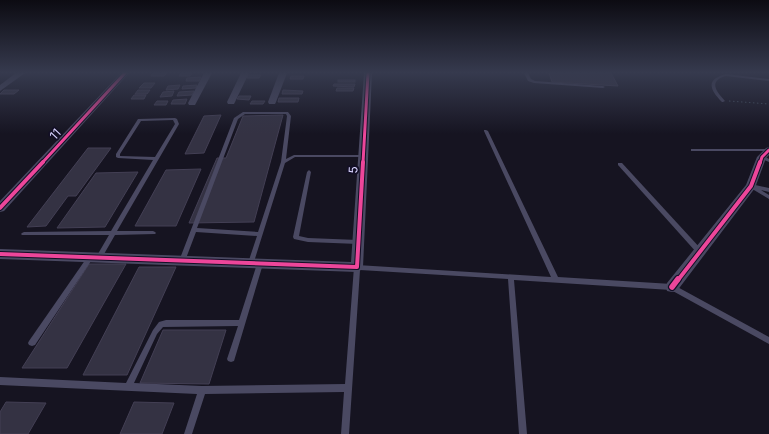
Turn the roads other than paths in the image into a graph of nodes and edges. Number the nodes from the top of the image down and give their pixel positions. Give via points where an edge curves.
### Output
1 (106, 93) edge
2 (197, 93) edge
3 (235, 93) edge
4 (275, 93) edge
5 (367, 93) edge
6 (716, 93) edge
7 (723, 101) road end
8 (231, 102) dead end
9 (272, 102) dead end
10 (192, 103) dead end
11 (486, 131) dead end
12 (694, 150) dead end
13 (767, 154) edge
14 (363, 156) junction
15 (156, 159) junction
16 (283, 162) junction
17 (620, 164) dead end
18 (309, 172) dead end
19 (752, 186) junction
20 (769, 190) edge
21 (769, 197) edge
22 (4, 200) edge
23 (0, 208) edge
24 (194, 230) junction
25 (153, 233) dead end
26 (24, 234) dead end
27 (112, 234) junction
28 (260, 234) junction
29 (358, 242) junction
30 (699, 251) junction
31 (0, 254) edge
32 (94, 258) junction
33 (182, 261) junction
34 (256, 263) junction
35 (357, 267) junction
36 (511, 277) junction
37 (556, 280) junction
38 (672, 287) junction
39 (242, 323) junction
40 (769, 341) edge
41 (32, 343) dead end
42 (231, 359) dead end
43 (0, 381) edge
44 (128, 387) junction
45 (348, 388) junction
46 (202, 390) junction
47 (188, 434) edge
48 (344, 434) edge
49 (523, 434) edge

1 - 22 street, 11
2 - 10 street
3 - 8 street
4 - 9 street
5 - 14 street, 5
6 - 7 lane
11 - 37 lane
12 - 13 lane
13 - 19 street
14 - 16 lane via 294,156
14 - 29 street, 5
15 - 15 lane via 124,158 118,157 118,154 140,120 175,118 177,124
15 - 27 lane
16 - 24 lane via 289,116 286,113 244,113 236,118
16 - 28 lane
17 - 30 lane
18 - 29 lane via 296,237 308,240
19 - 20 lane
19 - 21 lane
19 - 30 street
22 - 23 street, 11
24 - 28 lane
24 - 33 lane
25 - 27 lane
26 - 27 lane
27 - 32 lane
28 - 34 lane
29 - 35 street, 5
30 - 38 street
31 - 32 street
32 - 33 street
32 - 41 lane
33 - 34 street
34 - 35 street
34 - 39 lane
35 - 36 lane
35 - 45 lane
36 - 37 lane
36 - 49 lane
37 - 38 lane
38 - 40 lane
39 - 42 lane
39 - 44 lane via 161,324
43 - 44 lane
44 - 46 lane
45 - 46 lane
45 - 48 lane
46 - 47 lane

